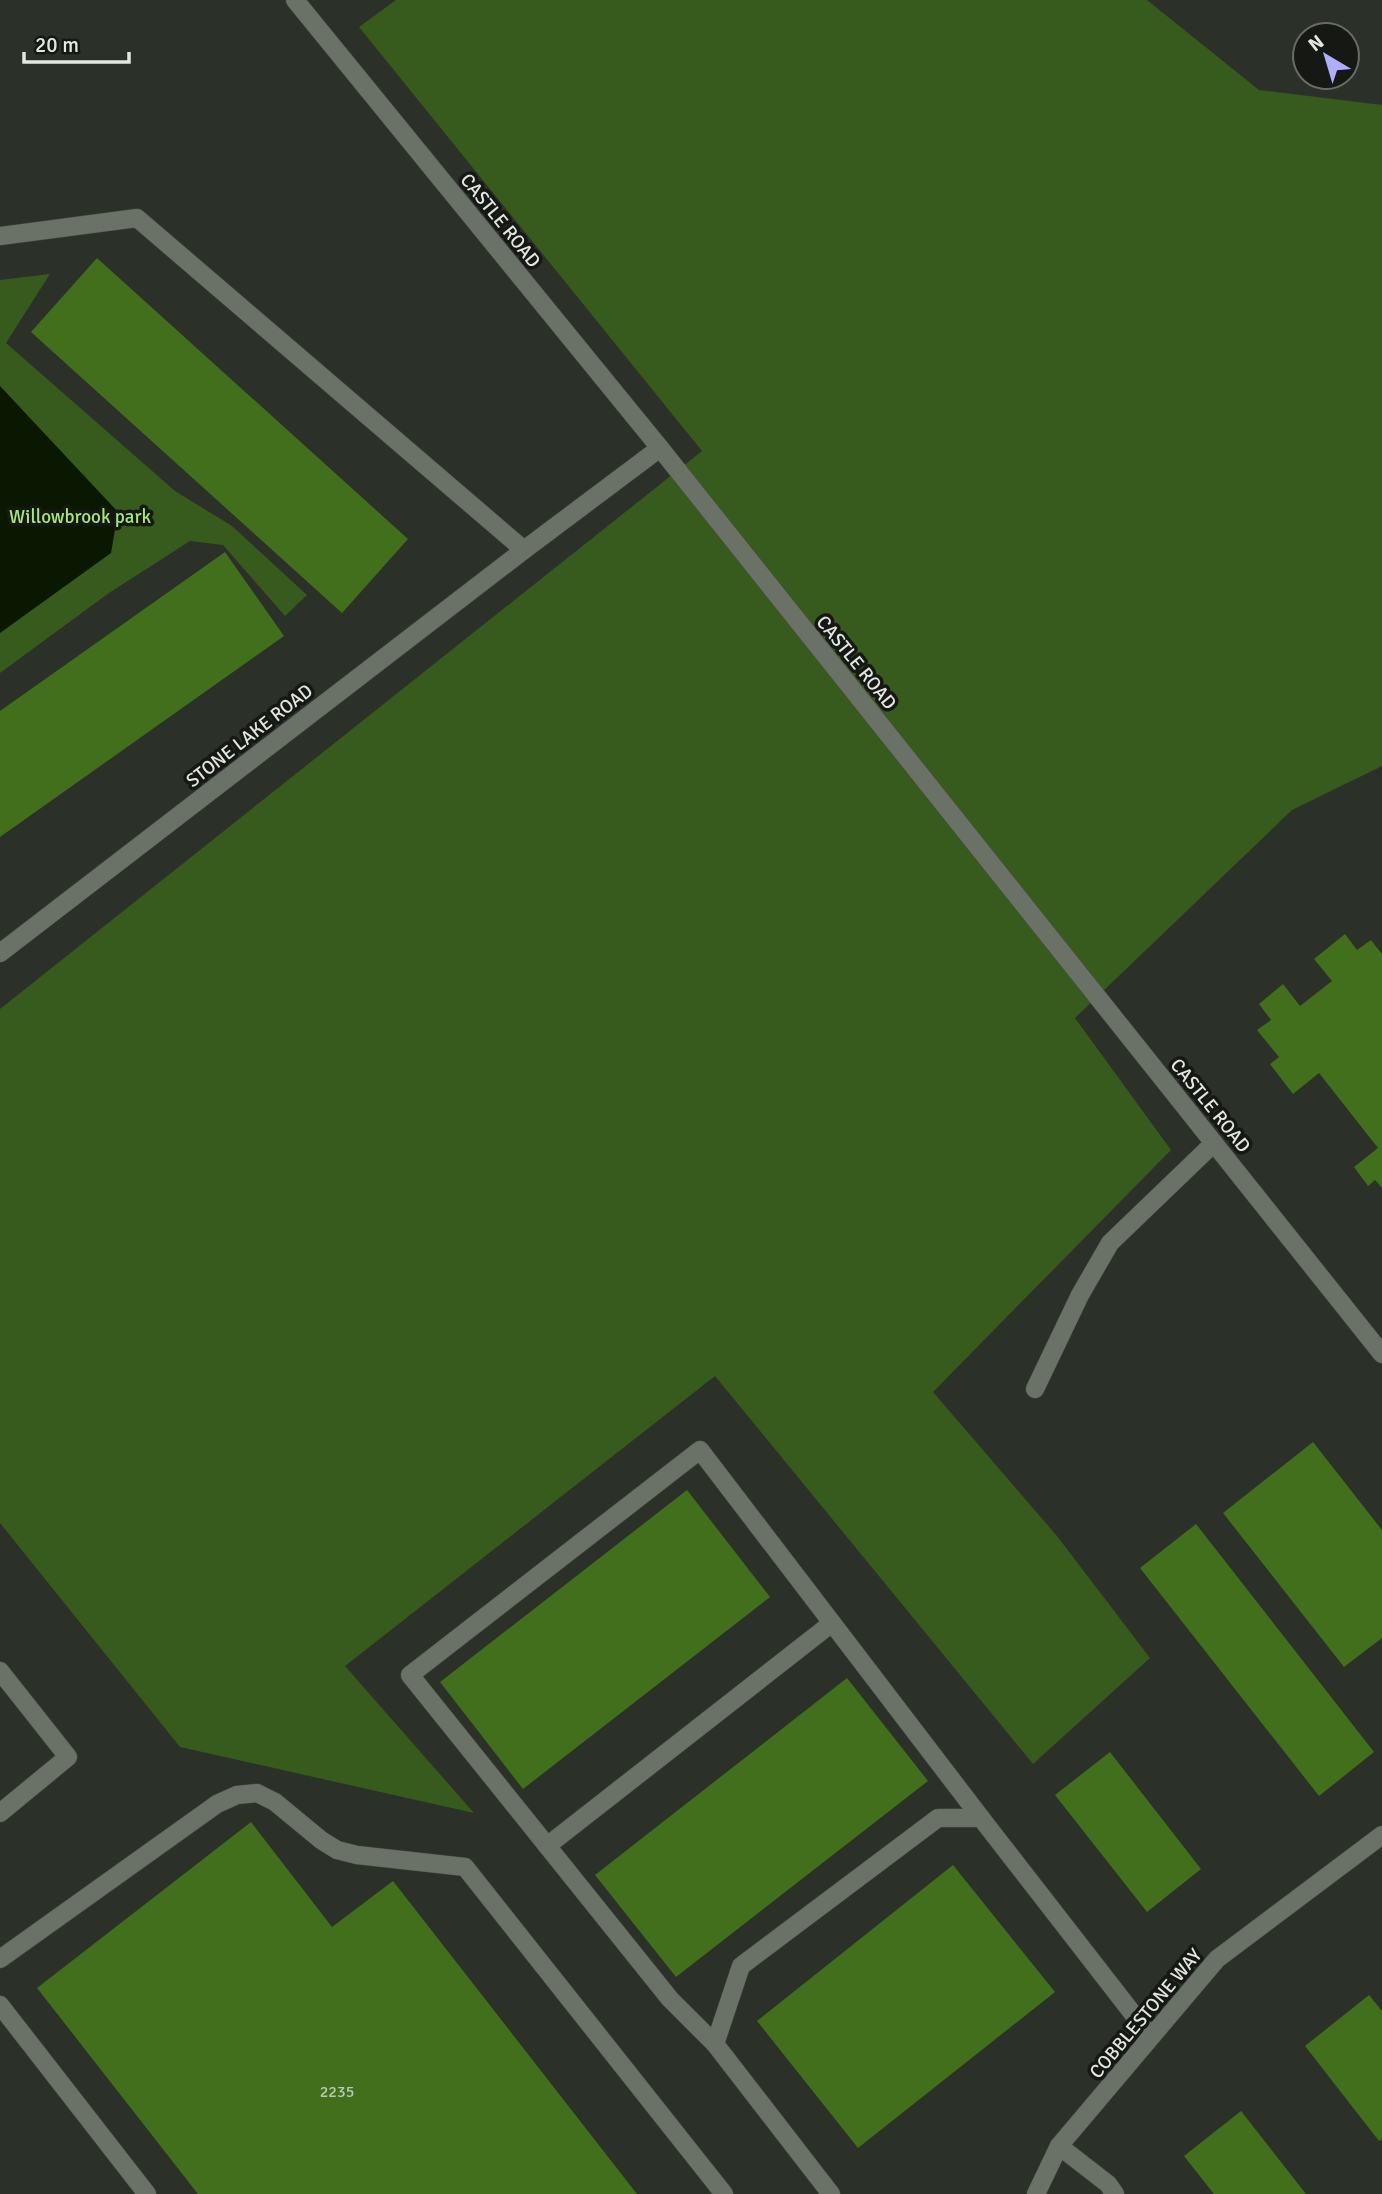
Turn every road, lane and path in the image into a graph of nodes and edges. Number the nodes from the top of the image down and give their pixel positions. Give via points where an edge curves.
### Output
1 (295, 0) edge
2 (0, 236) edge
3 (660, 448) junction
4 (524, 550) junction
5 (0, 953) edge
6 (1214, 1143) junction
7 (1382, 1353) edge
8 (1035, 1389) dead end
9 (832, 1623) junction
10 (0, 1671) edge
11 (0, 1813) edge
12 (981, 1818) junction
13 (1382, 1835) edge
14 (547, 1846) junction
15 (0, 1959) edge
16 (0, 2005) edge
17 (1151, 2037) junction
18 (715, 2044) junction
19 (1059, 2146) junction
20 (147, 2194) edge
21 (724, 2194) edge
22 (831, 2194) edge
23 (1036, 2194) edge
24 (1115, 2194) edge

1 - 3 street, CASTLE ROAD
2 - 4 street via 137,218
3 - 4 street, STONE LAKE ROAD
3 - 6 street, CASTLE ROAD
4 - 5 street, STONE LAKE ROAD
6 - 7 street, CASTLE ROAD
6 - 8 street via 1110,1243
9 - 12 street
9 - 14 street
9 - 14 street via 700,1451 410,1675
10 - 11 street via 68,1757
12 - 17 street
12 - 18 street via 938,1818 741,1966
13 - 17 street, COBBLESTONE WAY via 1217,1959
14 - 18 street via 670,1999
15 - 21 street via 217,1804 257,1793 337,1850 465,1867
16 - 20 street
17 - 19 street, COBBLESTONE WAY
18 - 22 street
19 - 23 street, COBBLESTONE WAY
19 - 24 street

